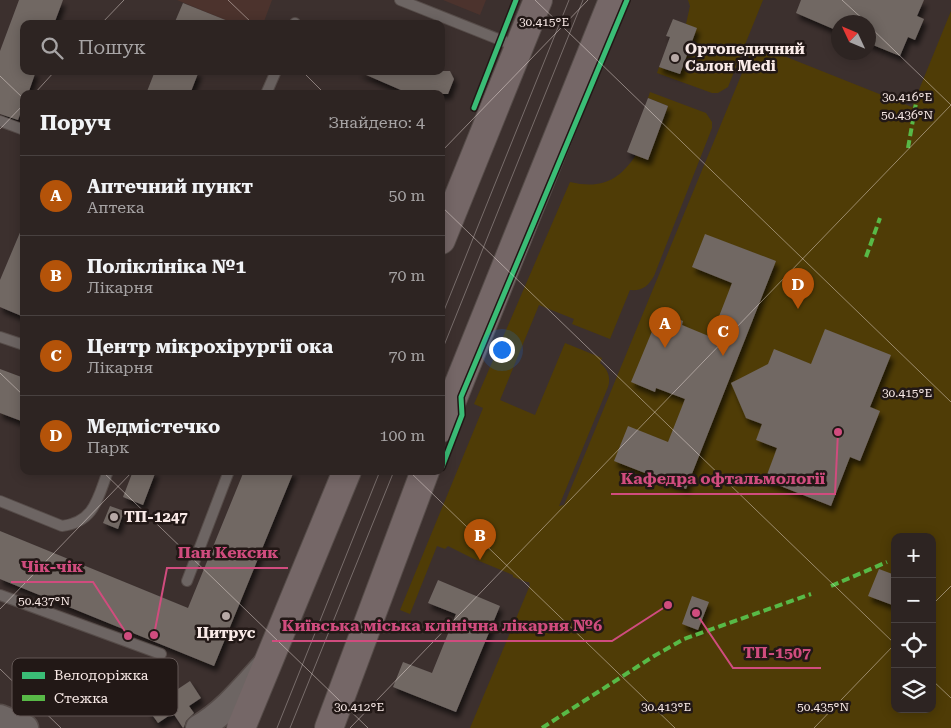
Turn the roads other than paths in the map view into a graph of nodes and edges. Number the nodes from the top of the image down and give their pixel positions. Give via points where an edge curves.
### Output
1 (400, 0) edge
2 (538, 0) edge
3 (612, 0) edge
4 (519, 48) junction
5 (274, 75) edge
6 (268, 90) edge
7 (0, 121) edge
8 (20, 128) edge
9 (445, 230) edge
10 (0, 337) edge
11 (20, 344) edge
12 (445, 418) edge
13 (106, 475) edge
14 (227, 475) edge
15 (345, 475) edge
16 (424, 475) edge
17 (0, 500) edge
18 (187, 581) dead end
19 (0, 595) edge
20 (161, 654) dead end
21 (270, 661) junction
22 (346, 685) junction
23 (0, 718) edge
24 (24, 728) edge
25 (199, 728) edge
26 (241, 728) edge
27 (329, 728) edge
28 (334, 728) edge

1 - 4 lane
2 - 4 main road
3 - 12 main road
4 - 9 main road
5 - 6 lane
7 - 8 lane
10 - 11 lane
13 - 17 lane via 92,511 73,525 62,526
14 - 18 lane
15 - 21 main road
16 - 22 main road
19 - 20 lane
21 - 25 main road via 232,702
21 - 26 main road
22 - 27 main road
22 - 28 main road
23 - 24 main road

